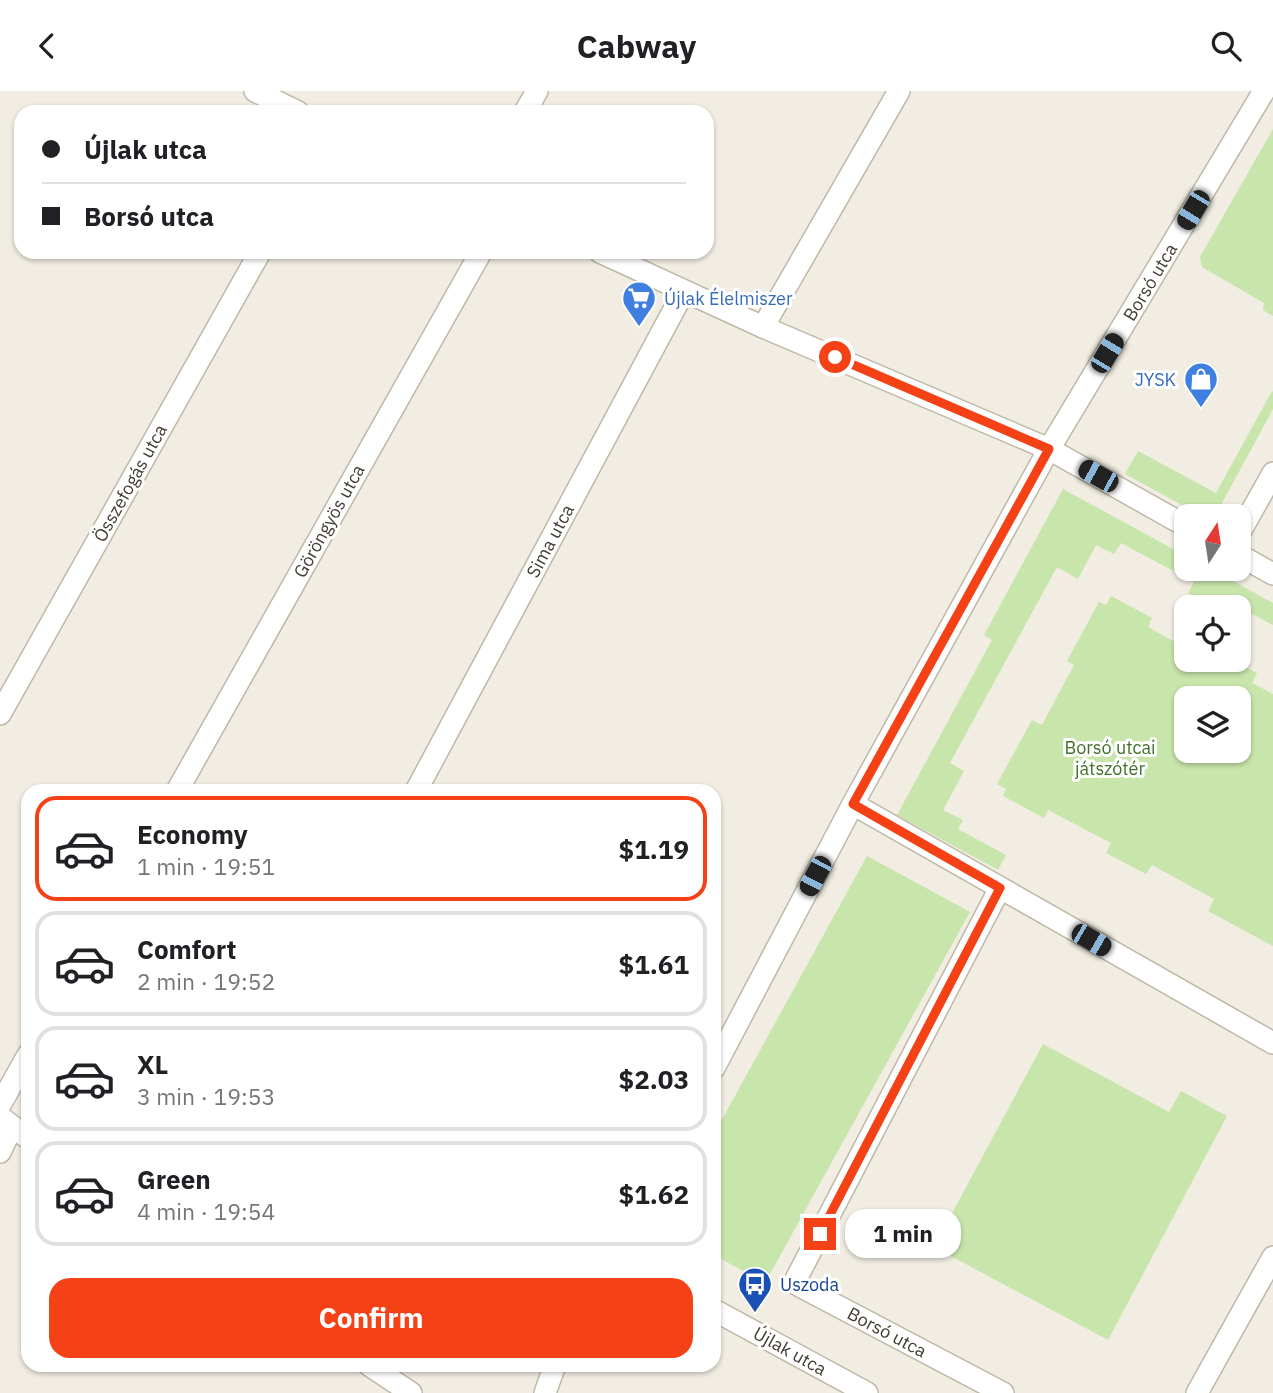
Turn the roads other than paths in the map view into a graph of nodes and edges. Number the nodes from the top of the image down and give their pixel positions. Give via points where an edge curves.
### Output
1 (255, 91) edge
2 (899, 91) edge
3 (1264, 91) edge
4 (284, 105) edge
5 (256, 259) edge
6 (477, 259) edge
7 (615, 259) edge
8 (684, 291) junction
9 (763, 327) junction
10 (1049, 449) junction
11 (1273, 473) edge
12 (1251, 512) edge
13 (1174, 519) edge
14 (1251, 562) edge
15 (1273, 574) edge
16 (0, 714) edge
17 (181, 784) edge
18 (420, 784) edge
19 (853, 804) junction
20 (1000, 888) junction
21 (1273, 1043) edge
22 (721, 1055) edge
23 (21, 1068) edge
24 (0, 1105) edge
25 (13, 1128) edge
26 (0, 1152) edge
27 (1273, 1257) edge
28 (721, 1314) edge
29 (380, 1372) edge
30 (552, 1372) edge
31 (411, 1393) edge
32 (545, 1393) edge
33 (867, 1393) edge
34 (1003, 1393) edge
35 (1197, 1393) edge

1 - 4 street
2 - 9 street
3 - 10 street, Borsó utca
5 - 16 street, Összefogás utca
6 - 17 street, Göröngyös utca
7 - 8 street
8 - 9 street
8 - 18 street, Sima utca
9 - 10 street
10 - 13 street
10 - 19 street, Borsó utca
11 - 12 street
14 - 15 street
19 - 20 street
19 - 22 street, Borsó utca
20 - 21 street
20 - 34 street, Borsó utca via 794,1283
23 - 24 street
25 - 26 street
27 - 35 street
28 - 33 street, Újlak utca
29 - 31 street
30 - 32 street

